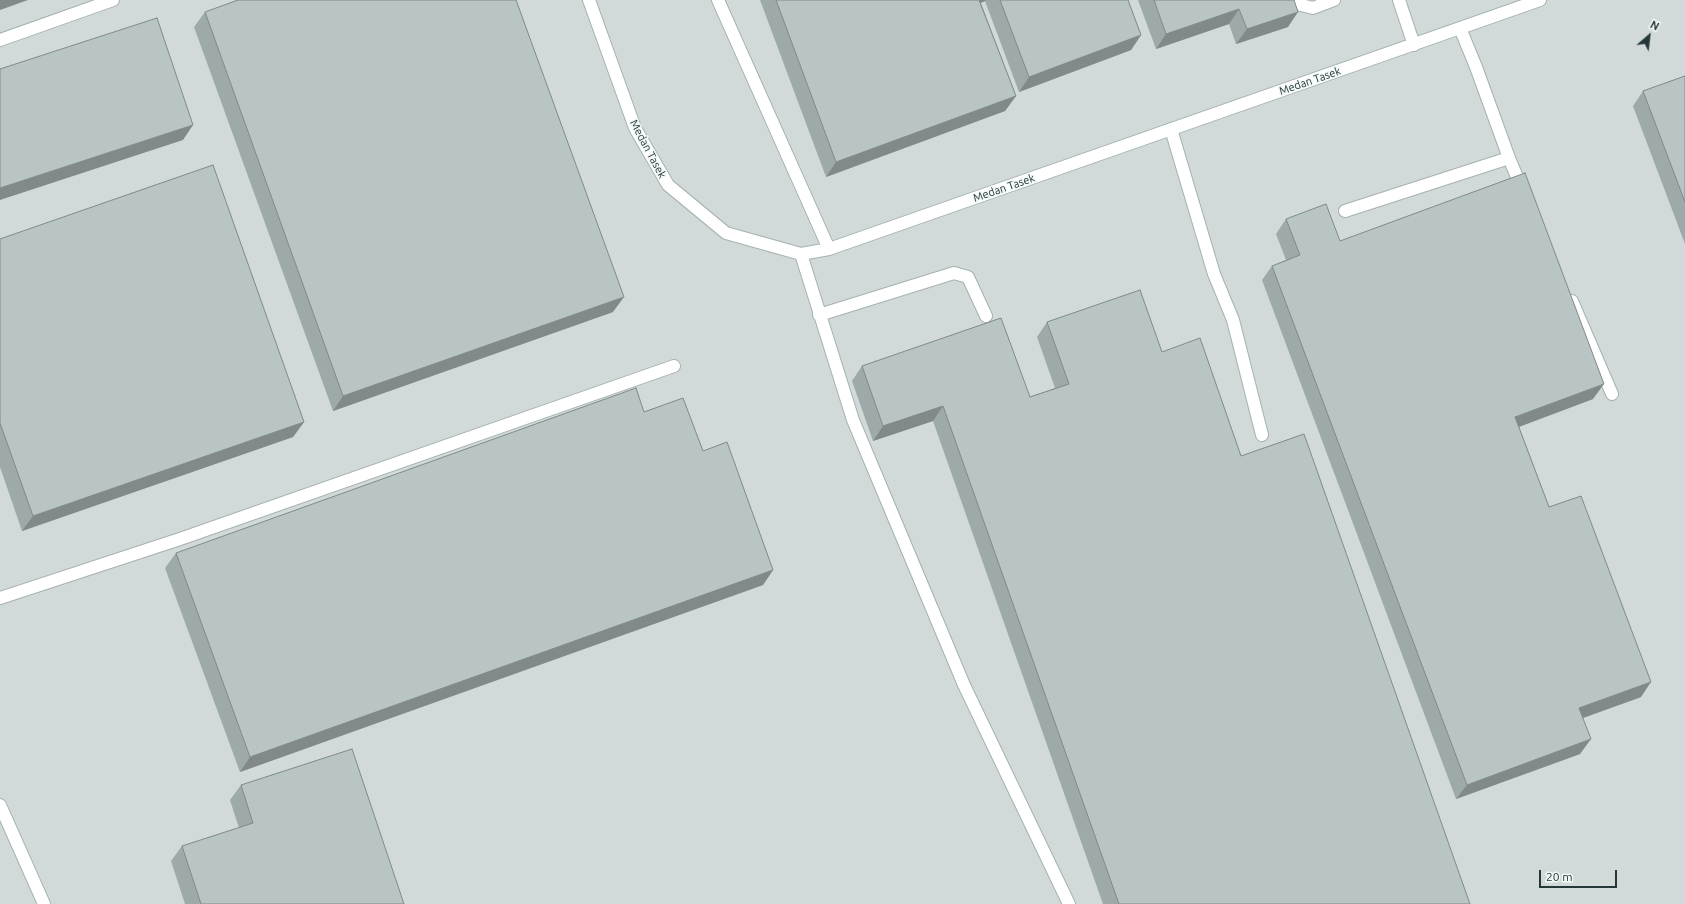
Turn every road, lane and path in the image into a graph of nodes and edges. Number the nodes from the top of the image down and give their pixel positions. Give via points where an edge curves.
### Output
1 (113, 0) edge
2 (589, 0) edge
3 (718, 0) edge
4 (1299, 0) edge
5 (1334, 0) edge
6 (1399, 0) edge
7 (1540, 0) edge
8 (1460, 28) junction
9 (0, 40) edge
10 (1414, 45) junction
11 (1171, 129) junction
12 (1509, 158) junction
13 (1528, 201) edge
14 (1345, 211) dead end
15 (829, 249) junction
16 (801, 254) junction
17 (1568, 294) edge
18 (819, 315) junction
19 (986, 316) dead end
20 (674, 366) dead end
21 (1612, 394) dead end
22 (1262, 435) dead end
23 (0, 598) edge
24 (0, 805) edge
25 (44, 904) edge
26 (1068, 904) edge

1 - 9 street
2 - 16 street, Medan Tasek via 635,128 668,185 726,233
3 - 15 street
4 - 5 street via 1301,5 1313,8
6 - 10 street
7 - 8 street, Medan Tasek
8 - 10 street, Medan Tasek
8 - 12 street
10 - 11 street, Medan Tasek
11 - 15 street, Medan Tasek
11 - 22 street via 1214,274 1233,320
12 - 13 street
12 - 14 street
15 - 16 street, Medan Tasek
16 - 18 street
17 - 21 street
18 - 19 street via 954,273 968,277
18 - 26 street via 853,420 964,685
20 - 23 street via 180,539
24 - 25 street

